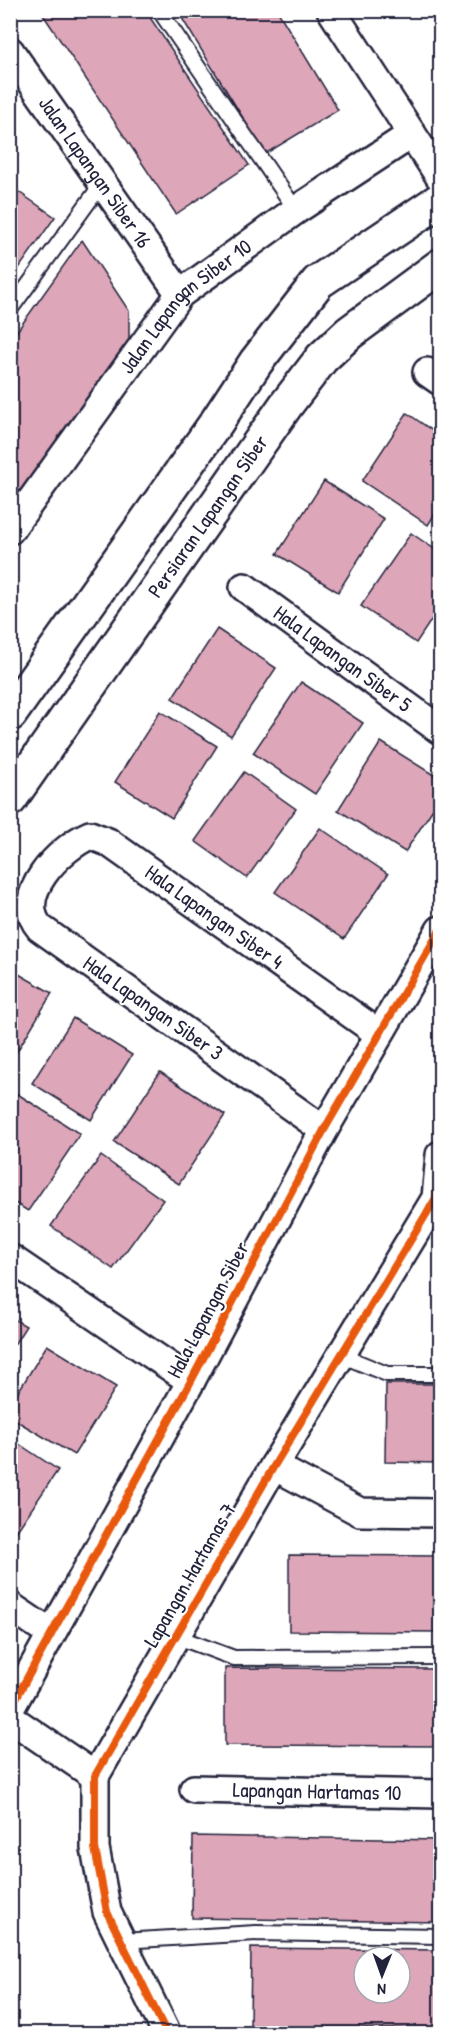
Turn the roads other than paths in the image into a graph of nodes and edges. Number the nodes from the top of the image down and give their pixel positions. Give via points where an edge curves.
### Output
1 (159, 10) edge
2 (331, 10) edge
3 (10, 51) edge
4 (412, 134) junction
5 (441, 177) edge
6 (103, 182) junction
7 (441, 200) edge
8 (296, 210) junction
9 (441, 266) edge
10 (180, 294) junction
11 (10, 310) edge
12 (10, 530) edge
13 (244, 587) dead end
14 (10, 714) edge
15 (441, 730) edge
16 (10, 799) edge
17 (50, 865) joint
18 (441, 930) edge
19 (378, 1033) junction
20 (324, 1130) junction
21 (441, 1155) edge
22 (438, 1199) edge
23 (10, 1257) edge
24 (343, 1356) junction
25 (441, 1374) edge
26 (192, 1381) junction
27 (274, 1466) junction
28 (441, 1514) edge
29 (10, 1606) edge
30 (50, 1633) junction
31 (175, 1636) junction
32 (441, 1657) edge
33 (10, 1709) edge
34 (10, 1718) edge
35 (95, 1776) junction
36 (194, 1789) dead end
37 (441, 1794) edge
38 (441, 1936) edge
39 (121, 1941) junction
40 (167, 2034) edge

1 - 8 lane
2 - 4 street
3 - 6 street, Jalan Lapangan Siber 16
4 - 5 street
4 - 8 street, Jalan Lapangan Siber 10
6 - 10 street, Jalan Lapangan Siber 16
6 - 11 lane
7 - 14 main road via 318,282 256,362
8 - 10 street, Jalan Lapangan Siber 10
9 - 16 main road, Persiaran Lapangan Siber via 349,333 322,358
10 - 12 street, Jalan Lapangan Siber 10
13 - 15 street, Hala Lapangan Siber 5
17 - 19 street, Hala Lapangan Siber 4 via 72,843 90,835 108,842
17 - 20 street, Hala Lapangan Siber 3 via 34,890 30,907 32,919 40,928
18 - 19 street, Hala Lapangan Siber
19 - 20 street, Hala Lapangan Siber
20 - 26 street, Hala Lapangan Siber
21 - 22 street, Lapangan Hartamas 7
22 - 24 street, Lapangan Hartamas 7
23 - 26 street
24 - 25 lane via 387,1374
24 - 27 street, Lapangan Hartamas 7
26 - 30 street, Hala Lapangan Siber
27 - 28 street via 360,1512
27 - 31 street, Lapangan Hartamas 7
29 - 30 street
30 - 33 street, Hala Lapangan Siber
31 - 32 lane via 234,1658
31 - 35 street, Lapangan Hartamas 7
34 - 35 street
35 - 39 street, Lapangan Hartamas 7 via 95,1848 107,1912
36 - 37 street, Lapangan Hartamas 10
38 - 39 lane via 256,1933
39 - 40 street, Lapangan Hartamas 7

